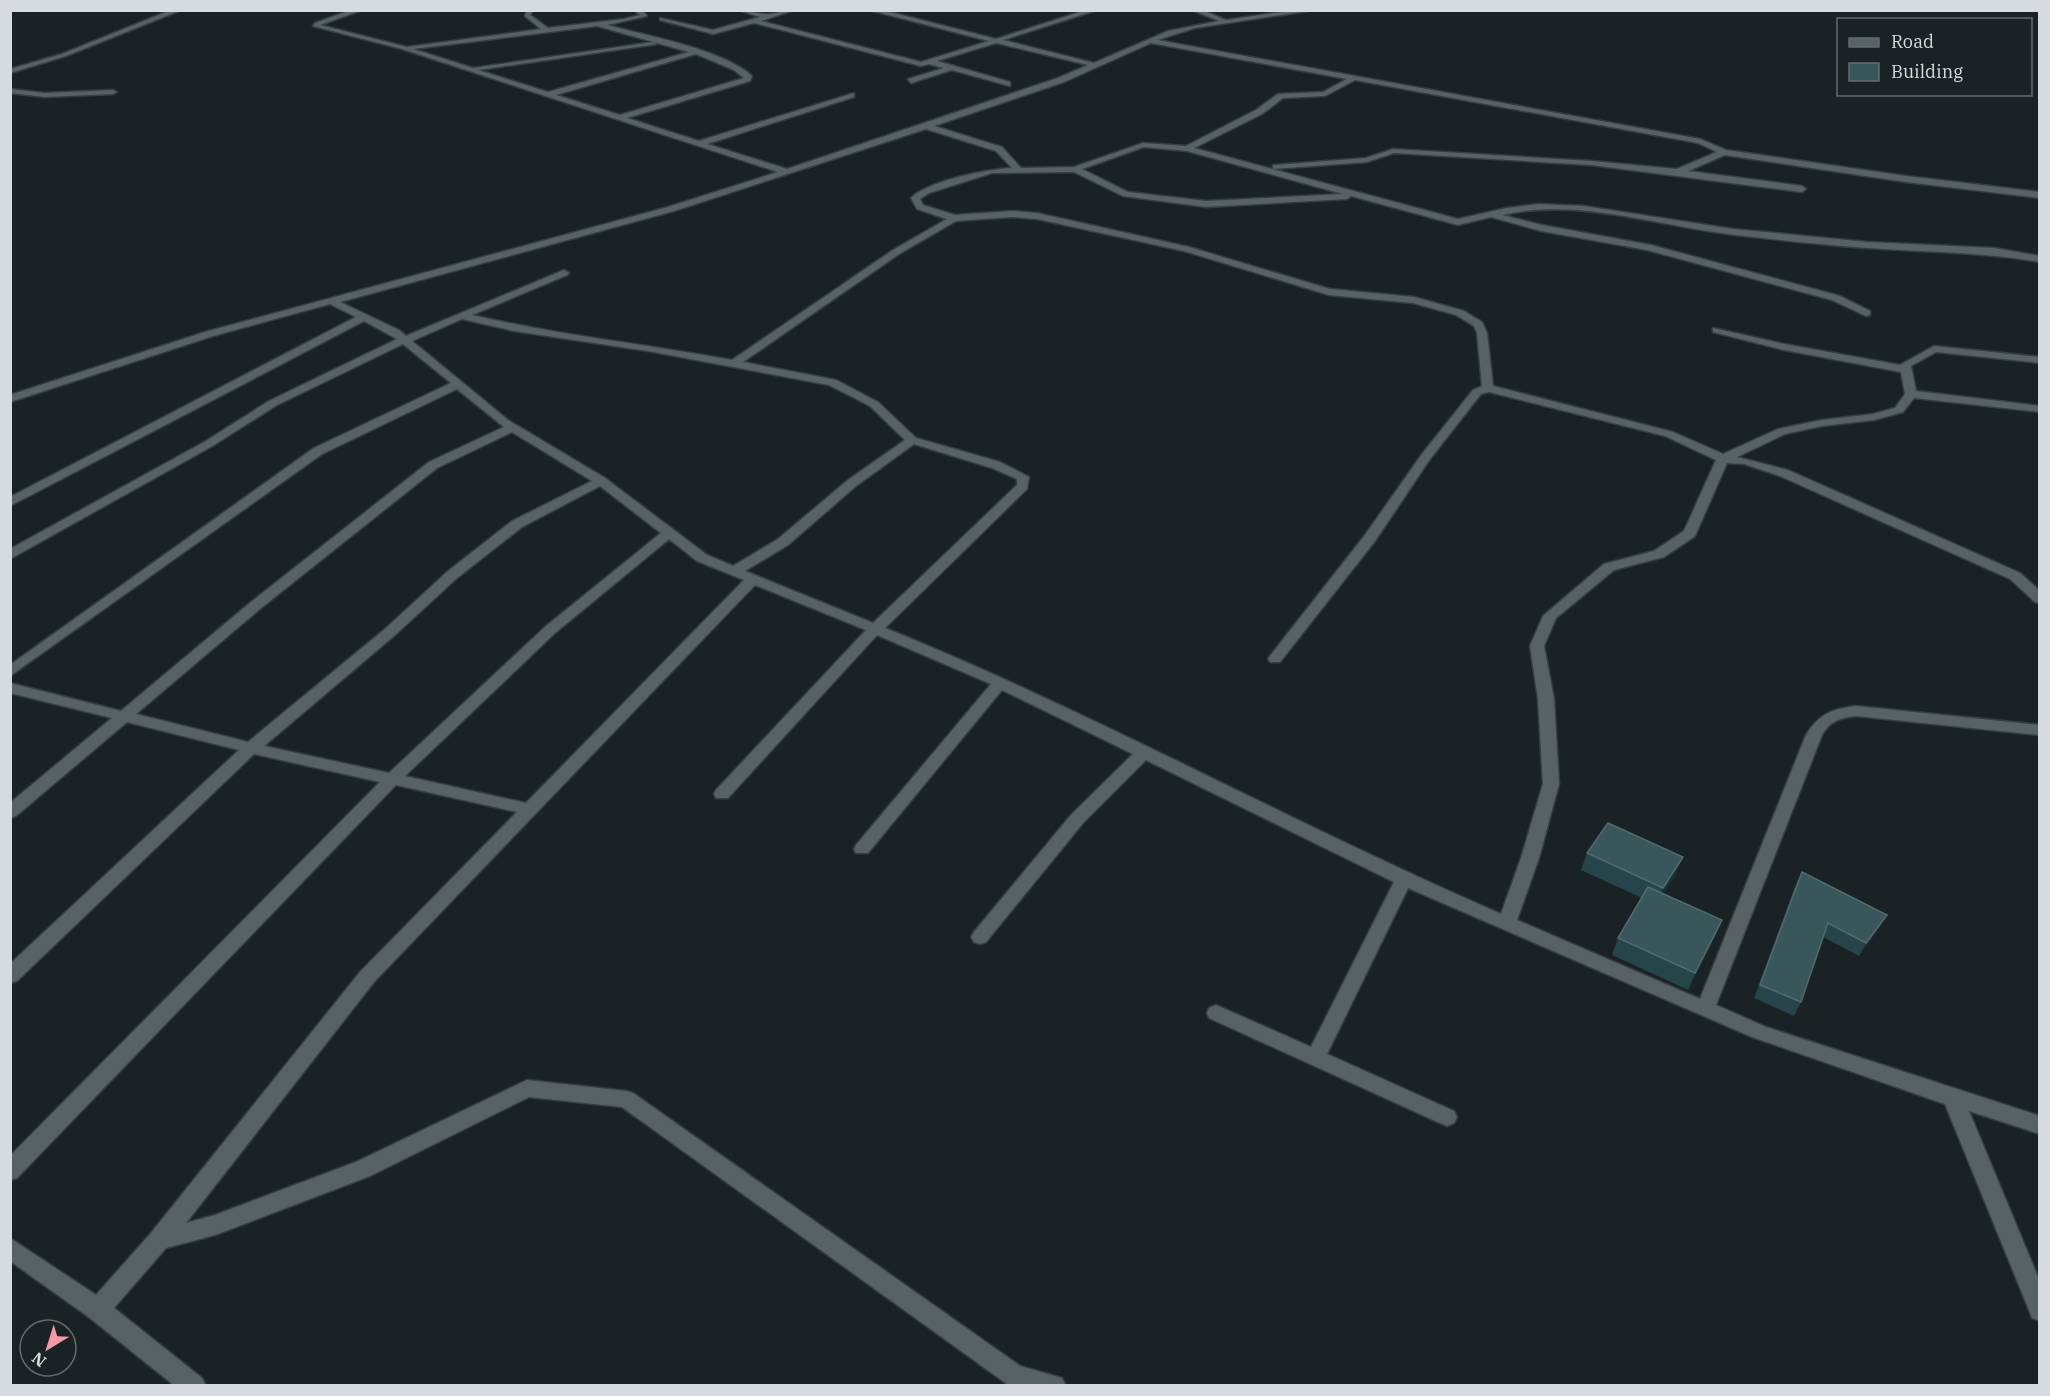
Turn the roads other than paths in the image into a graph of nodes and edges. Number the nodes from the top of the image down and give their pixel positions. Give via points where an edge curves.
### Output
1 (178, 10) edge
2 (359, 10) edge
3 (530, 10) edge
4 (637, 10) edge
5 (742, 10) edge
6 (791, 10) edge
7 (872, 10) edge
8 (1094, 10) edge
9 (1195, 10) edge
10 (1311, 10) edge
11 (768, 17) junction
12 (662, 19) dead end
13 (755, 21) junction
14 (1229, 22) junction
15 (596, 24) junction
16 (546, 30) junction
17 (996, 41) junction
18 (1152, 41) junction
19 (660, 43) junction
20 (404, 48) junction
21 (695, 53) junction
22 (931, 62) junction
23 (1095, 65) junction
24 (952, 68) junction
25 (471, 69) junction
26 (10, 71) edge
27 (1356, 77) junction
28 (911, 81) dead end
29 (1007, 84) dead end
30 (10, 91) edge
31 (113, 92) dead end
32 (550, 94) junction
33 (851, 95) dead end
34 (622, 117) junction
35 (925, 126) junction
36 (701, 143) junction
37 (1188, 149) junction
38 (1724, 152) junction
39 (1261, 168) junction
40 (1075, 169) junction
41 (787, 172) junction
42 (1020, 172) junction
43 (1678, 172) junction
44 (1802, 189) dead end
45 (2023, 193) junction
46 (1360, 195) junction
47 (2040, 195) edge
48 (2040, 208) edge
49 (1491, 215) junction
50 (954, 218) junction
51 (2037, 255) edge
52 (564, 273) dead end
53 (331, 301) junction
54 (1866, 313) dead end
55 (461, 316) junction
56 (364, 317) junction
57 (1718, 330) dead end
58 (404, 340) junction
59 (2040, 360) edge
60 (735, 363) junction
61 (1905, 369) junction
62 (458, 384) junction
63 (1488, 388) junction
64 (1911, 394) junction
65 (10, 399) edge
66 (2040, 409) edge
67 (512, 427) junction
68 (912, 440) junction
69 (1724, 459) junction
70 (601, 481) junction
71 (10, 502) edge
72 (669, 533) junction
73 (10, 555) edge
74 (733, 572) junction
75 (752, 580) junction
76 (2040, 599) edge
77 (874, 630) junction
78 (1275, 659) dead end
79 (10, 672) edge
80 (1000, 683) junction
81 (10, 688) edge
82 (124, 718) junction
83 (2040, 730) edge
84 (251, 748) junction
85 (1144, 752) junction
86 (392, 779) junction
87 (722, 794) dead end
88 (530, 808) junction
89 (10, 812) edge
90 (862, 849) dead end
91 (1404, 879) junction
92 (1507, 923) junction
93 (980, 937) dead end
94 (10, 976) edge
95 (1705, 1009) junction
96 (1216, 1013) dead end
97 (1315, 1058) junction
98 (1953, 1098) junction
99 (1447, 1117) dead end
100 (2040, 1125) edge
101 (10, 1171) edge
102 (159, 1240) junction
103 (10, 1248) edge
104 (98, 1310) junction
105 (2040, 1310) edge
106 (194, 1386) edge
107 (1054, 1386) edge

1 - 26 street via 64,55
2 - 20 street via 316,26
3 - 16 street via 527,15
4 - 15 street via 645,15
5 - 11 street
6 - 11 street
7 - 17 street
8 - 17 street
9 - 14 street
10 - 14 street
11 - 13 street
12 - 13 street via 713,32
13 - 22 street via 912,64
14 - 18 street via 1178,30
15 - 16 street
15 - 19 street
16 - 20 street
17 - 22 street
17 - 23 street
18 - 23 street
18 - 27 street
19 - 21 street
19 - 25 street
20 - 25 street
21 - 32 street
21 - 34 street via 737,68 747,79
22 - 24 street
23 - 35 street
24 - 28 street
24 - 29 street
25 - 32 street
27 - 37 street via 1326,94 1281,96
27 - 38 street via 1700,141
30 - 31 street via 45,95
32 - 34 street
33 - 36 street
34 - 36 street
35 - 41 street
35 - 42 street via 999,148
36 - 41 street
37 - 39 street
37 - 40 street via 1143,146
38 - 43 street
38 - 45 street
39 - 43 street via 1367,160 1393,151
39 - 46 street
40 - 42 street
40 - 46 street via 1126,194 1206,204
41 - 53 street via 671,209
42 - 50 street via 991,171 915,198 920,207
43 - 44 street
45 - 47 street
45 - 48 street
46 - 49 street via 1458,222
49 - 51 street via 1539,207 1584,209 1733,232
49 - 54 street via 1655,248 1836,298
50 - 60 street via 897,252
50 - 63 street via 1037,216 1186,249 1329,292 1408,299 1460,314 1478,324
52 - 55 street
53 - 56 street
53 - 65 street via 209,334
55 - 58 street
55 - 60 street
56 - 58 street
56 - 71 street
57 - 61 street via 1784,347
58 - 62 street
58 - 73 street via 273,403 210,443
59 - 61 street via 1934,349 1905,365
60 - 68 street via 832,382 874,404
61 - 64 street
62 - 67 street
62 - 79 street via 318,451
63 - 69 street via 1669,434
63 - 78 street via 1477,392
64 - 66 street
64 - 69 street via 1899,410 1782,431
67 - 70 street
67 - 82 street via 433,465 256,605
68 - 74 street via 852,483 783,542
68 - 77 street via 1011,470 1023,477 1023,486
69 - 76 street via 1784,473 2015,576
69 - 92 street via 1690,533 1659,554 1609,567 1550,616 1537,646 1546,699 1551,784
70 - 72 street
70 - 84 street via 517,524
72 - 74 street via 702,558
72 - 86 street via 550,630
74 - 75 street
75 - 77 street
75 - 88 street
77 - 80 street
77 - 87 street
80 - 85 street
80 - 90 street
81 - 82 street
82 - 84 street
82 - 89 street
83 - 95 street via 1856,711 1836,713 1821,722
84 - 86 street
84 - 94 street
85 - 91 street
85 - 93 street via 1077,819
86 - 88 street
86 - 101 street
88 - 102 street via 367,977
91 - 92 street
91 - 97 street
92 - 95 street
95 - 98 street via 1759,1032
96 - 97 street
97 - 99 street
98 - 100 street
98 - 105 street
102 - 104 street
102 - 107 street via 215,1225 363,1169 527,1088 626,1099 1015,1376
103 - 104 street
104 - 106 street

